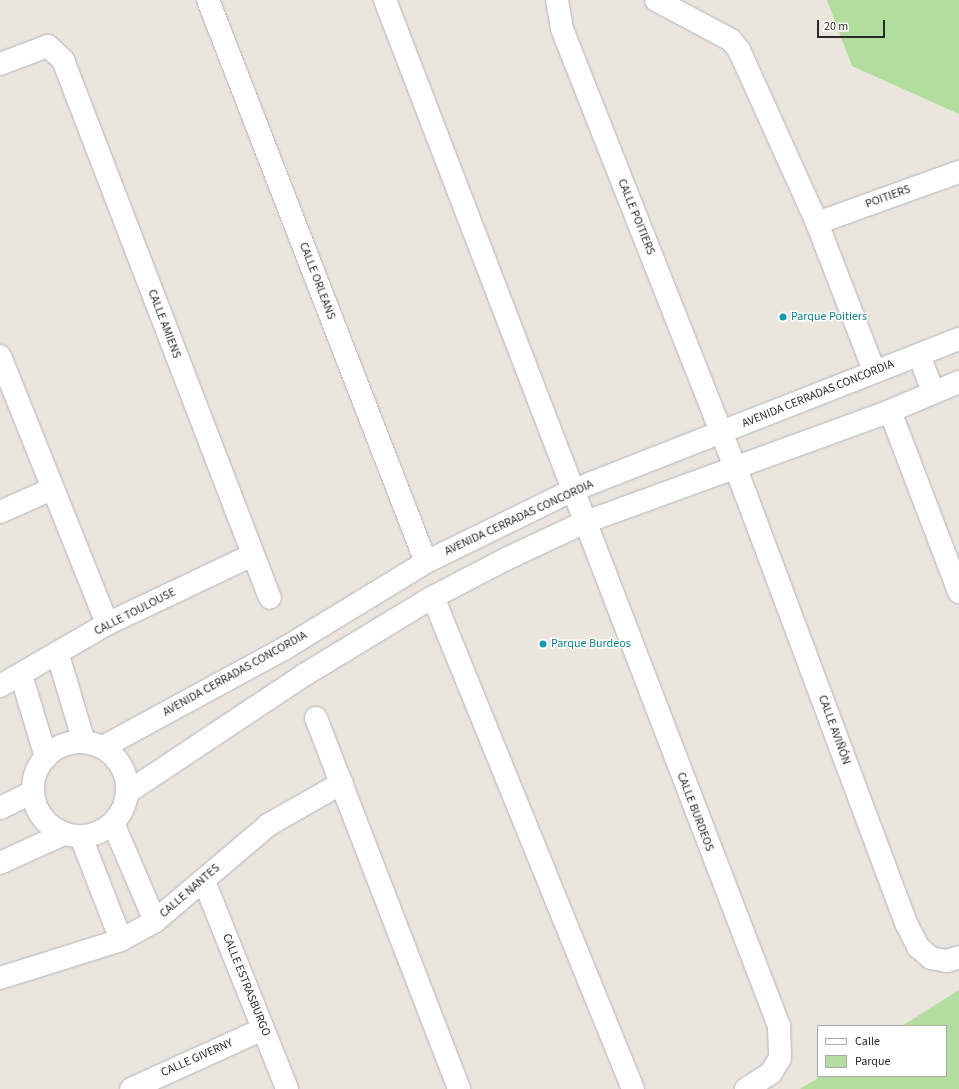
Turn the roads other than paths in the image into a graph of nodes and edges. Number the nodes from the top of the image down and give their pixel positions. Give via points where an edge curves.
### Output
1 (208, 0) edge
2 (385, 0) edge
3 (557, 0) edge
4 (656, 0) edge
5 (0, 64) edge
6 (959, 172) edge
7 (817, 223) junction
8 (959, 339) edge
9 (919, 355) junction
10 (0, 356) edge
11 (874, 371) junction
12 (959, 382) edge
13 (933, 392) junction
14 (890, 411) junction
15 (721, 433) junction
16 (736, 469) junction
17 (52, 490) junction
18 (571, 491) junction
19 (0, 512) edge
20 (583, 523) junction
21 (252, 555) junction
22 (426, 562) junction
23 (959, 592) edge
24 (433, 597) junction
25 (270, 598) dead end
26 (107, 624) junction
27 (287, 647) junction
28 (58, 655) junction
29 (21, 675) junction
30 (304, 675) junction
31 (0, 686) edge
32 (316, 718) dead end
33 (93, 745) junction
34 (46, 757) junction
35 (342, 783) junction
36 (33, 792) junction
37 (128, 792) junction
38 (0, 808) edge
39 (113, 824) junction
40 (73, 835) junction
41 (0, 863) edge
42 (204, 881) junction
43 (155, 922) junction
44 (121, 940) junction
45 (959, 957) edge
46 (0, 978) edge
47 (263, 1029) junction
48 (131, 1089) edge
49 (287, 1089) edge
50 (459, 1089) edge
51 (633, 1089) edge
52 (746, 1089) edge

1 - 22 street, CALLE ORLEANS
2 - 18 street
3 - 15 street, CALLE POITIERS via 562,29
4 - 7 street via 731,40 740,50
5 - 21 street, CALLE AMIENS via 48,46 57,51
6 - 7 street, POITIERS
7 - 11 street
8 - 9 street, AVENIDA CERRADAS CONCORDIA
9 - 11 street, AVENIDA CERRADAS CONCORDIA
9 - 13 street
10 - 17 street
11 - 15 street, AVENIDA CERRADAS CONCORDIA
12 - 13 street
13 - 14 street
14 - 16 street
14 - 23 street
15 - 16 street, CALLE POITIERS
15 - 18 street, AVENIDA CERRADAS CONCORDIA
16 - 20 street
16 - 45 street, CALLE AVIÑÓN via 906,923 918,947 931,958 947,961
17 - 19 street
17 - 26 street
18 - 20 street, CALLE BURDEOS
18 - 22 street, AVENIDA CERRADAS CONCORDIA
20 - 24 street
20 - 52 street, CALLE BURDEOS via 779,1026 780,1058 771,1073
21 - 25 street, CALLE AMIENS
21 - 26 street, CALLE TOULOUSE
22 - 27 street, AVENIDA CERRADAS CONCORDIA
24 - 30 street
24 - 51 street
26 - 28 street, CALLE TOULOUSE
27 - 30 street
27 - 33 street, AVENIDA CERRADAS CONCORDIA
28 - 29 street, CALLE TOULOUSE
28 - 33 street
29 - 31 street, CALLE TOULOUSE
29 - 34 street
30 - 37 street
32 - 35 street
33 - 34 street via 63,745
33 - 37 street via 116,758 125,774
34 - 36 street via 36,773
35 - 42 street, CALLE NANTES via 268,825
35 - 50 street
36 - 38 street
36 - 40 street via 38,809 48,824
37 - 39 street via 123,809
39 - 40 street via 98,833
39 - 43 street
40 - 41 street
40 - 44 street
42 - 43 street, CALLE NANTES
42 - 47 street, CALLE ESTRASBURGO
43 - 44 street, CALLE NANTES
44 - 46 street, CALLE NANTES
47 - 48 street, CALLE GIVERNY
47 - 49 street, CALLE ESTRASBURGO

